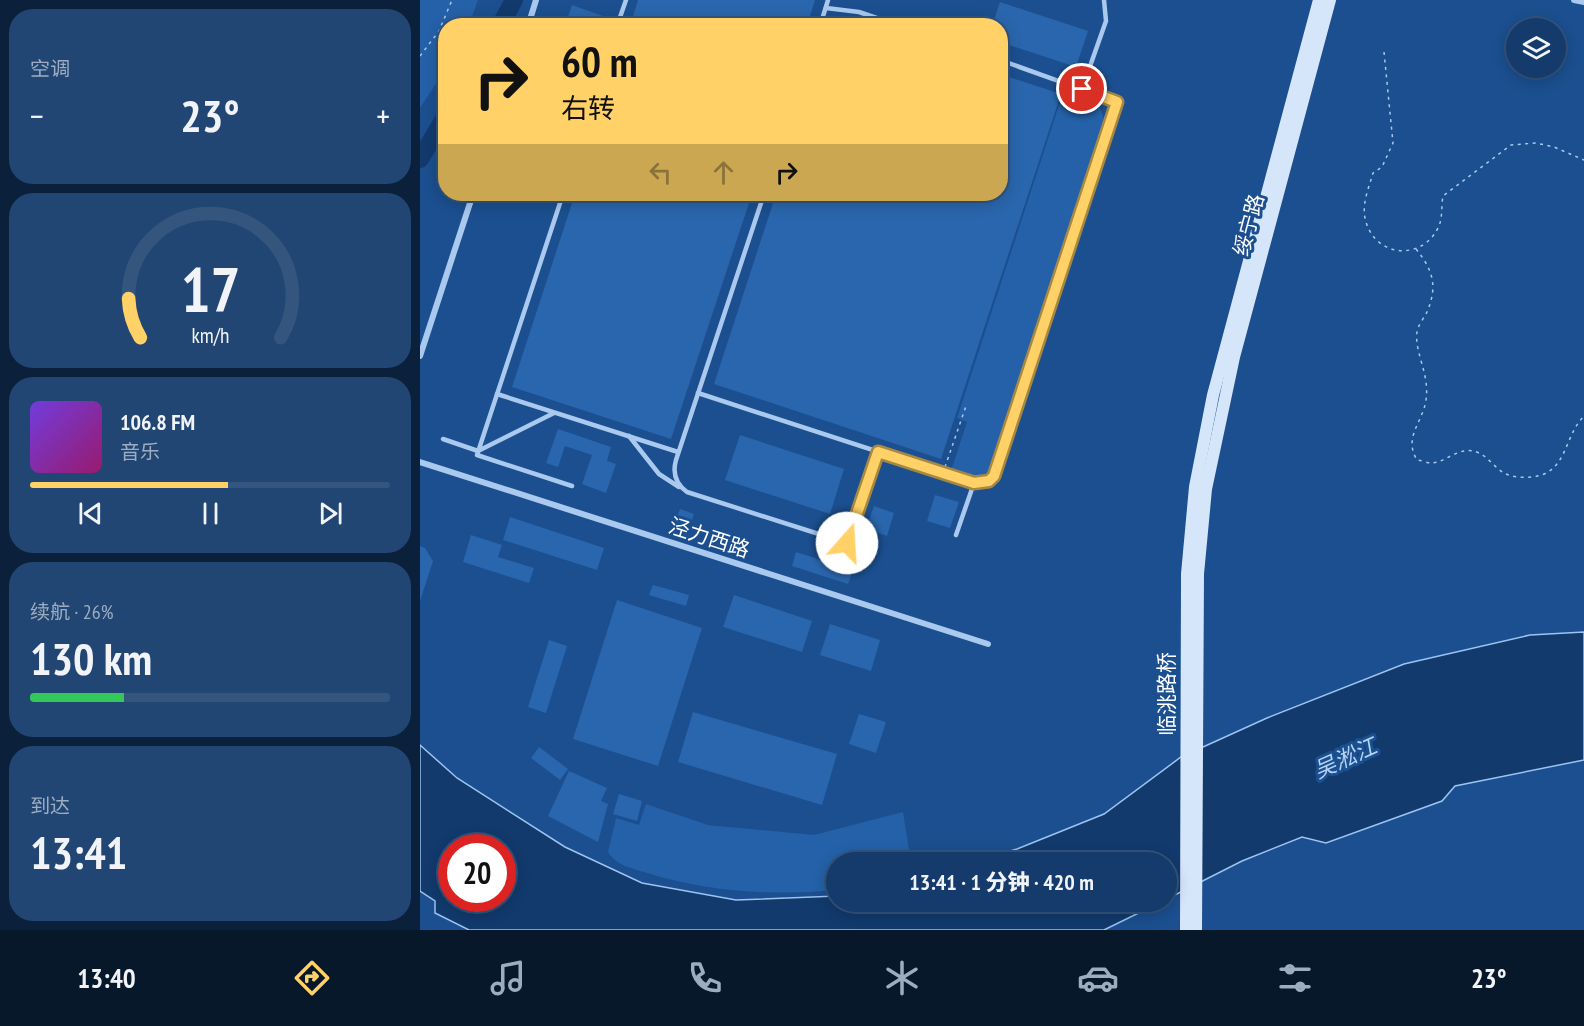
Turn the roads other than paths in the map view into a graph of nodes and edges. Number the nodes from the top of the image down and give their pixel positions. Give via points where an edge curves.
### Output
1 (536, 0) edge
2 (626, 0) edge
3 (828, 0) edge
4 (1104, 0) edge
5 (1318, 0) edge
6 (1330, 0) edge
7 (1574, 0) edge
8 (1584, 2) edge
9 (826, 8) junction
10 (530, 18) edge
11 (620, 18) edge
12 (823, 18) edge
13 (877, 18) edge
14 (1008, 63) edge
15 (1082, 89) junction
16 (471, 201) edge
17 (561, 201) edge
18 (762, 201) edge
19 (420, 356) edge
20 (698, 393) junction
21 (497, 394) junction
22 (554, 413) junction
23 (629, 436) junction
24 (443, 439) dead end
25 (478, 451) junction
26 (678, 452) junction
27 (878, 452) junction
28 (1205, 459) junction
29 (420, 462) edge
30 (974, 483) junction
31 (572, 486) dead end
32 (687, 492) junction
33 (956, 535) dead end
34 (988, 644) dead end
35 (1186, 930) edge
36 (1196, 930) edge

1 - 10 street
2 - 11 lane
3 - 9 lane
4 - 15 lane via 1106,21
5 - 28 main road, 绥宁路 via 1223,355
6 - 28 main road, 绥宁路
7 - 8 street
9 - 12 lane
9 - 13 lane
14 - 15 lane
15 - 30 lane via 1117,102 994,476 989,481
16 - 19 street
17 - 21 lane
18 - 20 lane
20 - 26 lane
20 - 27 lane
21 - 22 lane
21 - 25 lane
22 - 23 lane
22 - 25 lane
23 - 26 lane
23 - 32 lane via 659,474
24 - 25 lane
25 - 31 lane via 477,454
26 - 32 lane via 673,469 679,486
27 - 30 lane
27 - 32 lane via 847,543
28 - 35 main road, 临洮路桥 via 1187,574
28 - 36 main road, 临洮路桥 via 1198,574
29 - 34 street, 泾力西路
30 - 33 lane

